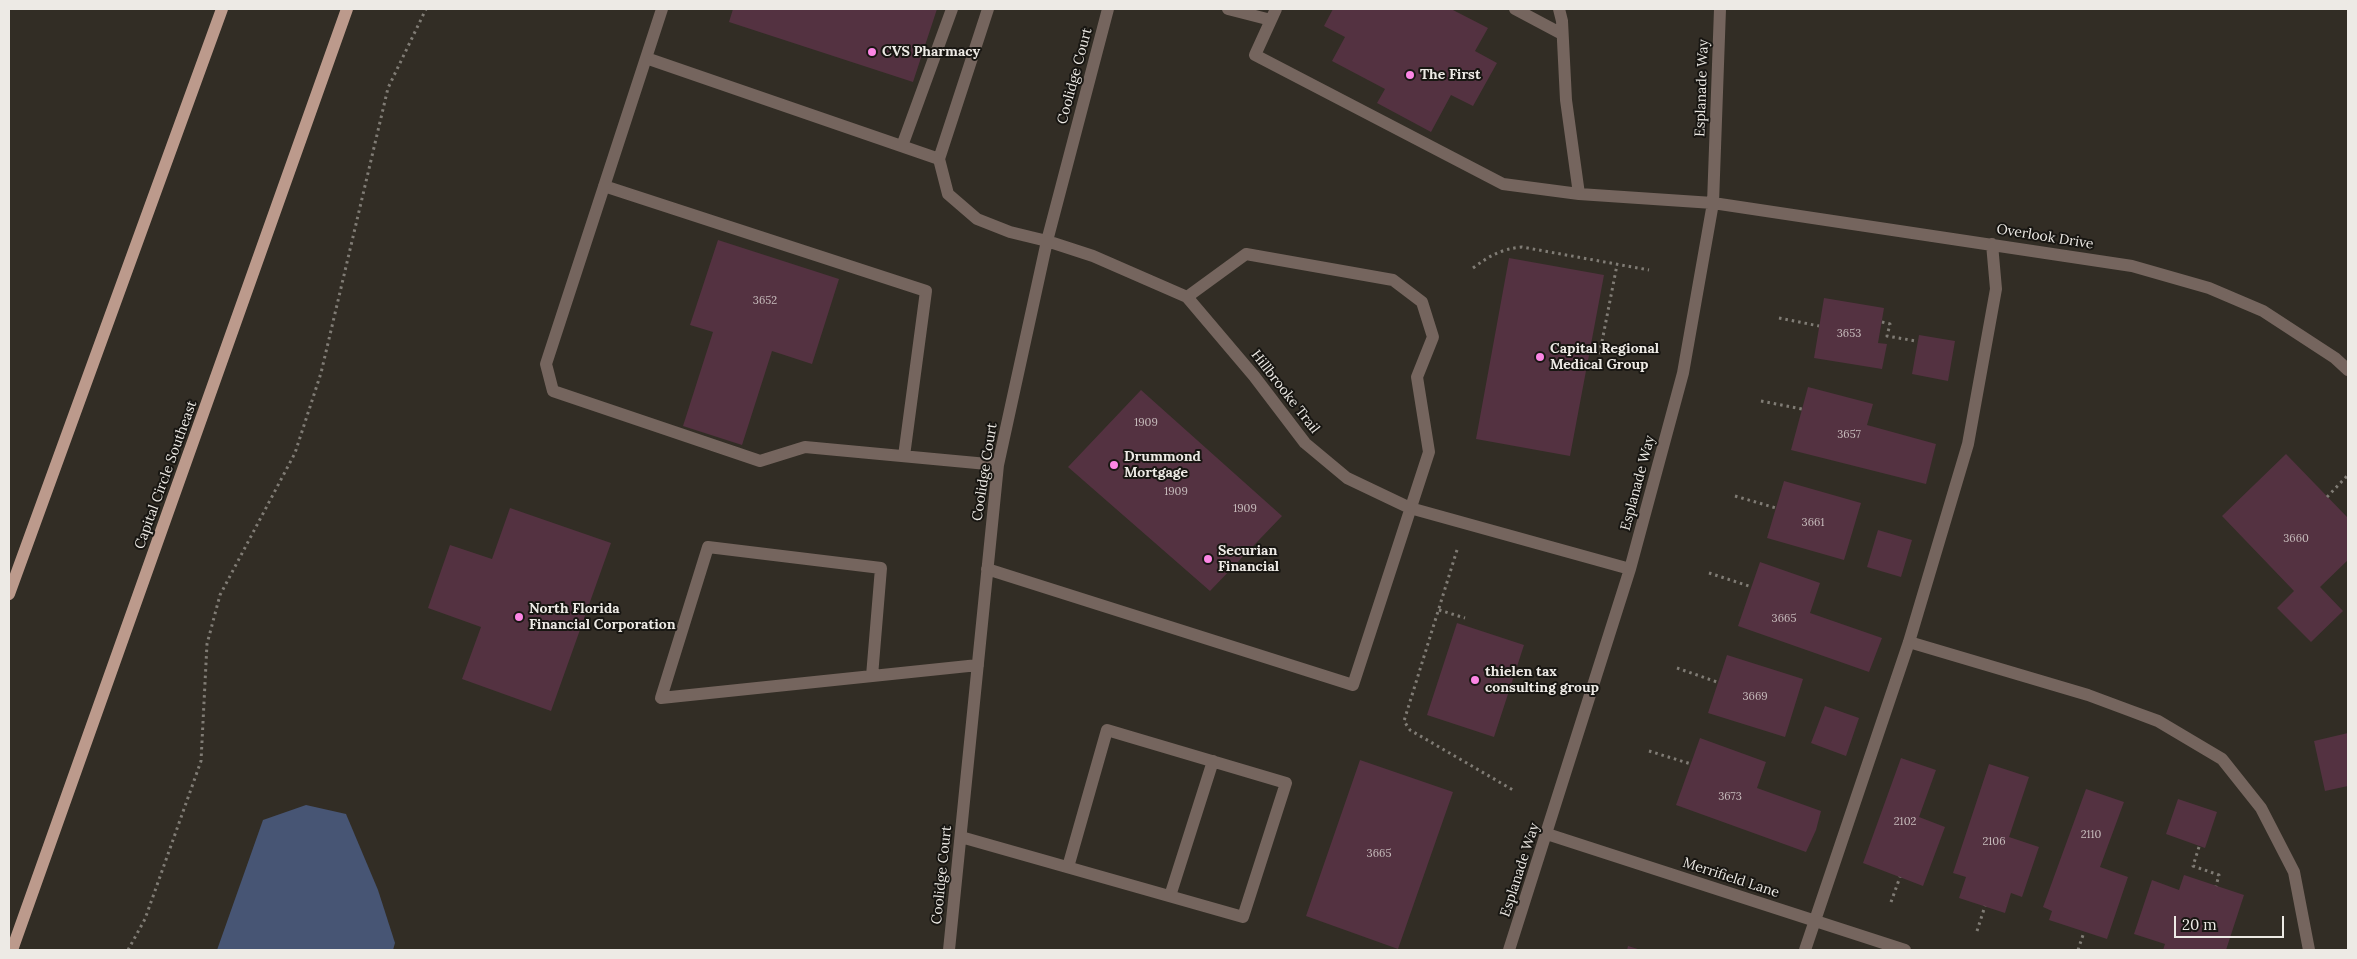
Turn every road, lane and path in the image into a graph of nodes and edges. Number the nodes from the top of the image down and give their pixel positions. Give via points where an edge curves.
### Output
1 (222, 9) edge
2 (347, 9) edge
3 (426, 9) edge
4 (662, 9) edge
5 (952, 9) edge
6 (988, 9) edge
7 (1108, 9) edge
8 (1228, 9) edge
9 (1515, 9) edge
10 (1558, 9) edge
11 (1720, 9) edge
12 (1273, 14) edge
13 (1562, 34) junction
14 (646, 58) junction
15 (902, 146) junction
16 (939, 159) junction
17 (604, 186) junction
18 (1579, 194) junction
19 (1713, 203) junction
20 (1047, 241) junction
21 (1992, 244) junction
22 (1617, 264) junction
23 (1473, 268) dead end
24 (1649, 270) dead end
25 (1187, 297) junction
26 (1779, 318) dead end
27 (1882, 322) dead end
28 (1819, 326) dead end
29 (1916, 340) dead end
30 (1597, 367) dead end
31 (2348, 370) edge
32 (1761, 401) dead end
33 (1802, 409) dead end
34 (904, 456) junction
35 (998, 465) junction
36 (2348, 475) edge
37 (1735, 496) dead end
38 (2327, 497) dead end
39 (1410, 508) junction
40 (1776, 508) dead end
41 (1457, 550) dead end
42 (987, 568) junction
43 (1630, 569) junction
44 (1709, 573) dead end
45 (1752, 587) dead end
46 (9, 594) edge
47 (1439, 610) junction
48 (1465, 618) dead end
49 (1909, 642) junction
50 (978, 664) junction
51 (1677, 668) dead end
52 (872, 676) junction
53 (1718, 682) dead end
54 (1648, 751) dead end
55 (1213, 762) junction
56 (1691, 764) dead end
57 (1513, 790) dead end
58 (1548, 834) junction
59 (961, 837) junction
60 (2199, 847) dead end
61 (1068, 867) junction
62 (1900, 877) dead end
63 (2216, 886) dead end
64 (1170, 896) junction
65 (1891, 902) dead end
66 (1985, 906) dead end
67 (1814, 921) junction
68 (1977, 931) dead end
69 (2084, 932) dead end
70 (12, 950) edge
71 (128, 950) edge
72 (949, 950) edge
73 (1509, 950) edge
74 (1805, 950) edge
75 (1905, 950) edge
76 (2078, 950) edge
77 (2309, 950) edge

1 - 46 main road
2 - 70 main road, Capital Circle Southeast
3 - 71 path via 388,88 321,373 295,453 220,595 207,644 201,761 145,919
4 - 14 street
5 - 15 street
6 - 16 street
7 - 20 street, Coolidge Court
8 - 12 street
9 - 13 street
10 - 13 street
11 - 19 street, Esplanade Way
12 - 18 street, Overlook Drive via 1255,55 1503,184
13 - 18 street via 1566,100
14 - 15 street
14 - 17 street
15 - 16 street
16 - 20 street, Hillbrooke Trail via 948,194 977,219 1010,232
17 - 34 street via 926,292
17 - 34 street via 546,364 552,391 760,460 805,447
18 - 19 street, Overlook Drive
19 - 21 street, Overlook Drive
19 - 43 street, Esplanade Way via 1683,374
20 - 25 street, Hillbrooke Trail via 1093,256
20 - 35 street, Coolidge Court
21 - 31 street, Overlook Drive via 2132,266 2209,288 2263,311
21 - 49 street via 1996,289 1970,434
22 - 23 path via 1522,247 1493,253
22 - 24 path
22 - 30 path
25 - 39 street, Hillbrooke Trail via 1254,376 1305,444 1347,478
25 - 39 street via 1246,254 1393,280 1422,302 1433,337 1417,376 1429,452
26 - 28 path
27 - 29 path via 1890,324 1887,336
32 - 33 path
34 - 35 street
35 - 42 street, Coolidge Court
36 - 38 path
37 - 40 path
39 - 42 street via 1353,686
39 - 43 street, Hillbrooke Trail
41 - 47 path
42 - 50 street, Coolidge Court
43 - 58 street, Esplanade Way
44 - 45 path
47 - 48 path
47 - 57 path via 1404,721 1410,730
49 - 67 street
49 - 77 street via 2088,695 2158,721 2222,759 2261,808 2294,872
50 - 52 street
50 - 59 street, Coolidge Court
51 - 53 path
52 - 52 street via 881,568 708,548 661,698
54 - 56 path
55 - 61 street via 1107,730
55 - 64 street
55 - 64 street via 1286,784 1243,917
58 - 67 street, Merrifield Lane
58 - 73 street, Esplanade Way
59 - 61 street
59 - 72 street, Coolidge Court
60 - 63 path via 2193,866 2219,875
61 - 64 street
62 - 65 path
66 - 68 path
67 - 74 street
67 - 75 street, Merrifield Lane
69 - 76 path

